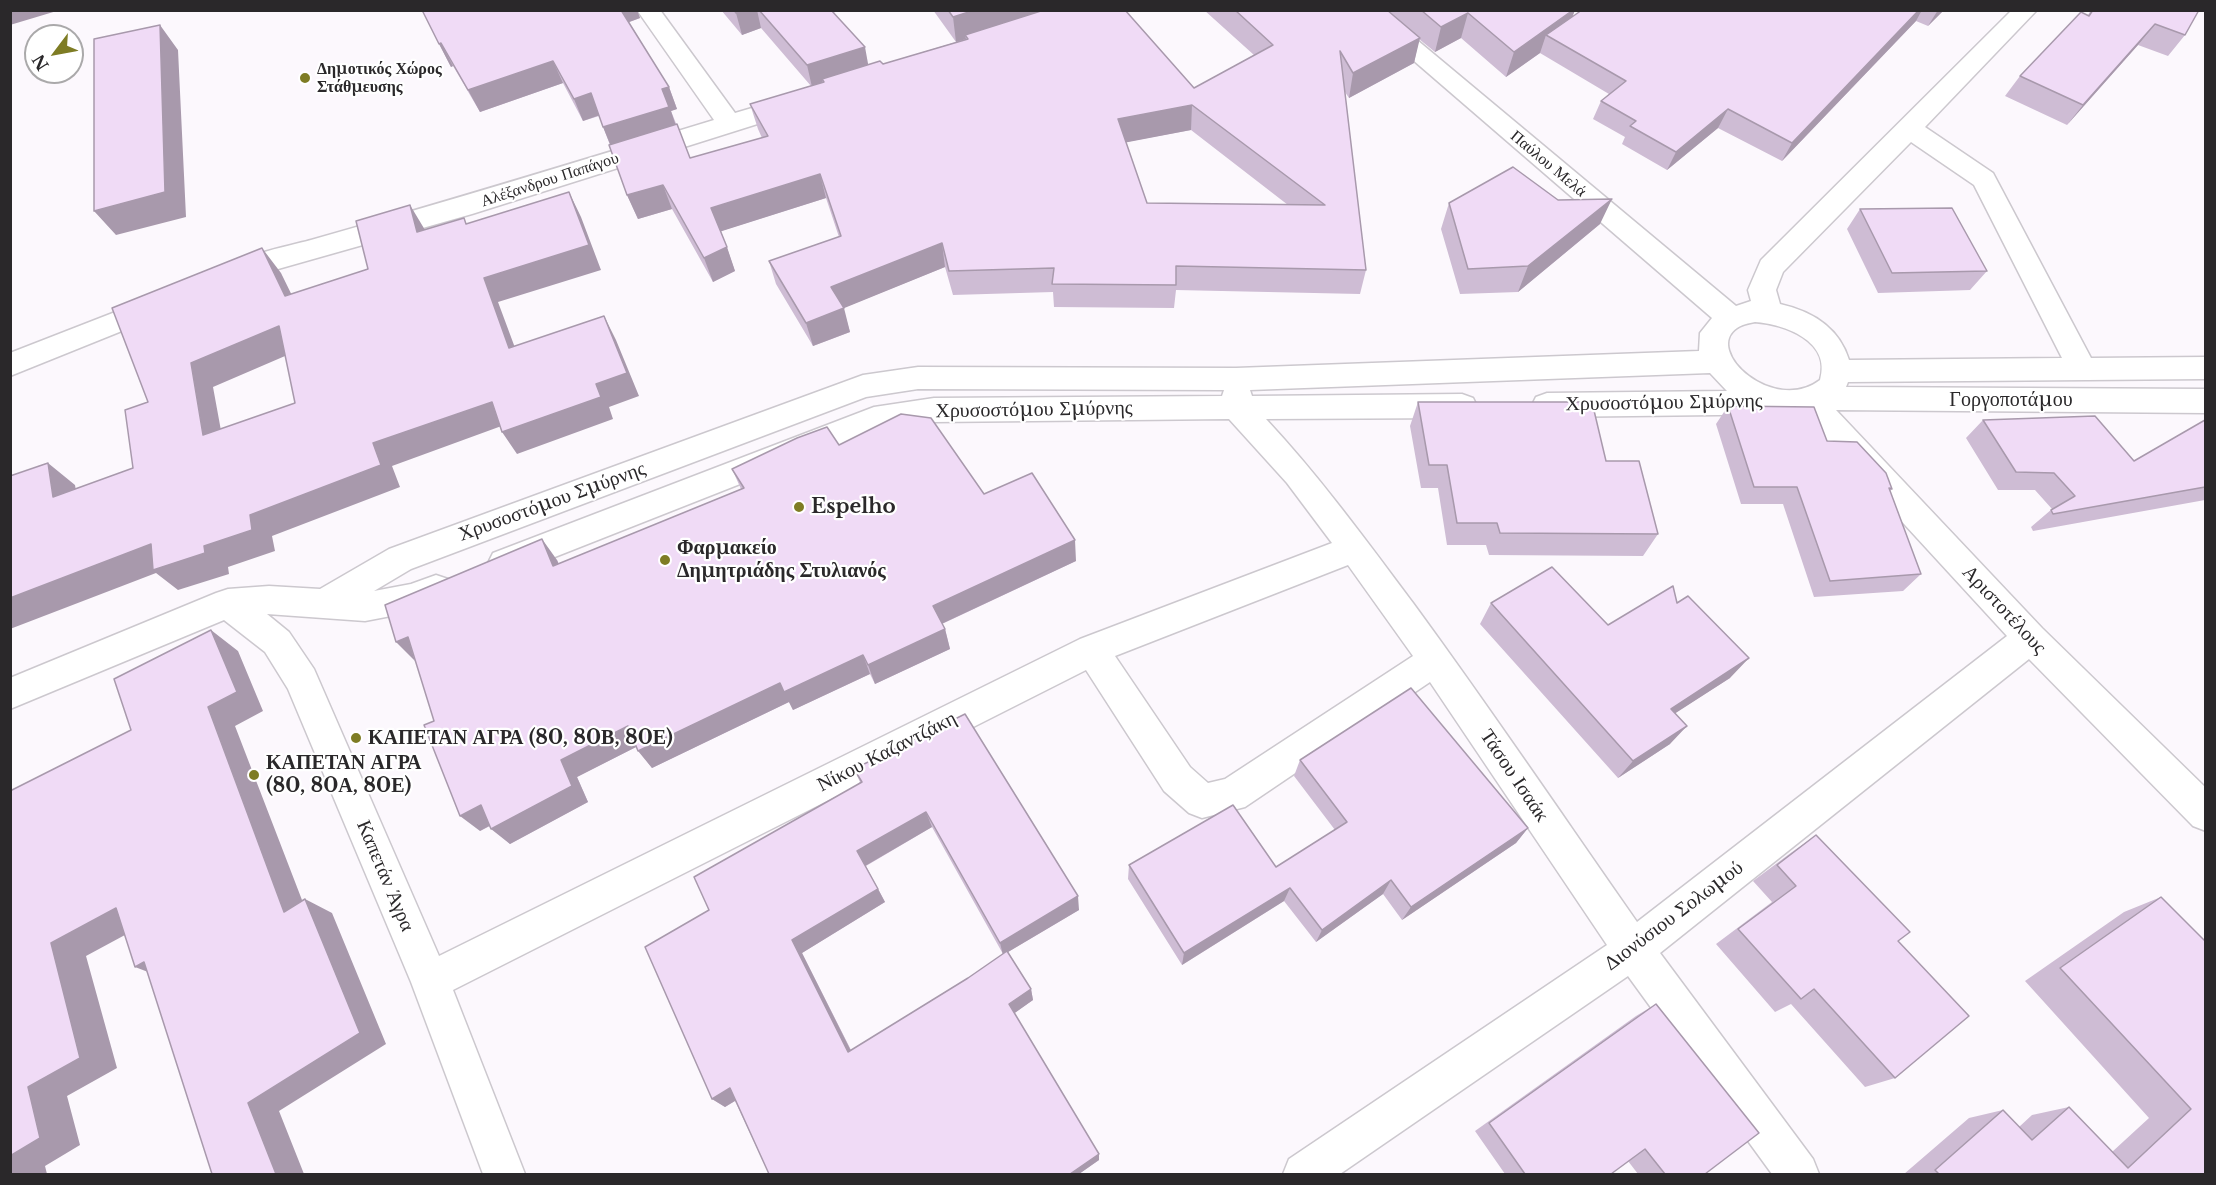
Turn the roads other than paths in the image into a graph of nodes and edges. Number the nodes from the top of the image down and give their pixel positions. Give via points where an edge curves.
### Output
1 (648, 10) edge
2 (1366, 10) edge
3 (2025, 10) edge
4 (819, 96) edge
5 (729, 123) junction
6 (1910, 129) junction
7 (1768, 311) junction
8 (1730, 317) junction
9 (1716, 362) junction
10 (10, 365) edge
11 (2205, 368) edge
12 (2082, 369) junction
13 (1838, 371) junction
14 (1237, 394) junction
15 (1802, 400) junction
16 (2205, 401) edge
17 (1488, 405) edge
18 (1523, 405) edge
19 (1354, 548) junction
20 (228, 603) junction
21 (324, 604) junction
22 (2030, 638) junction
23 (1092, 650) junction
24 (1435, 660) junction
25 (10, 694) edge
26 (2205, 814) edge
27 (1634, 950) junction
28 (430, 981) junction
29 (504, 1174) edge
30 (1304, 1174) edge
31 (1798, 1174) edge

1 - 5 street
2 - 8 street, Παύλου Μελά
3 - 6 street
4 - 5 street, Αλέξανδρου Παπάγου
5 - 10 street, Αλέξανδρου Παπάγου via 463,207 262,264
6 - 7 street via 1771,267 1762,290
6 - 12 street via 1984,179
7 - 8 street
7 - 13 street via 1802,322 1818,333 1836,358
8 - 9 street via 1713,336
9 - 14 street, Χρυσοστόμου Σμύρνης
9 - 15 street via 1742,388 1760,397
11 - 12 street, Γοργοποτάμου
12 - 13 street, Γοργοποτάμου
13 - 15 street via 1832,387
14 - 17 street, Χρυσοστόμου Σμύρνης
14 - 19 street, Τάσου Ισαάκ
14 - 21 street, Χρυσοστόμου Σμύρνης via 934,410 874,419 412,598 365,607
14 - 21 street, Χρυσοστόμου Σμύρνης via 918,378 863,386 400,559
15 - 16 street, Γοργοποτάμου
15 - 18 street, Χρυσοστόμου Σμύρνης
15 - 22 street, Αριστοτέλους
19 - 23 street, Νίκου Καζαντζάκη
19 - 24 street, Τάσου Ισαάκ
20 - 21 street, Χρυσοστόμου Σμύρνης via 269,600
20 - 25 street, Χρυσοστόμου Σμύρνης
20 - 28 street, Καπετάν Άγρα via 277,642 302,680
22 - 26 street, Αριστοτέλους
22 - 27 street, Διονύσιου Σολωμού
23 - 24 street via 1177,779 1202,801 1232,795
23 - 28 street, Νίκου Καζαντζάκη
24 - 27 street, Τάσου Ισαάκ
27 - 30 street, Διονύσιου Σολωμού
27 - 31 street, Τάσου Ισαάκ
28 - 29 street, Καπετάν Άγρα

